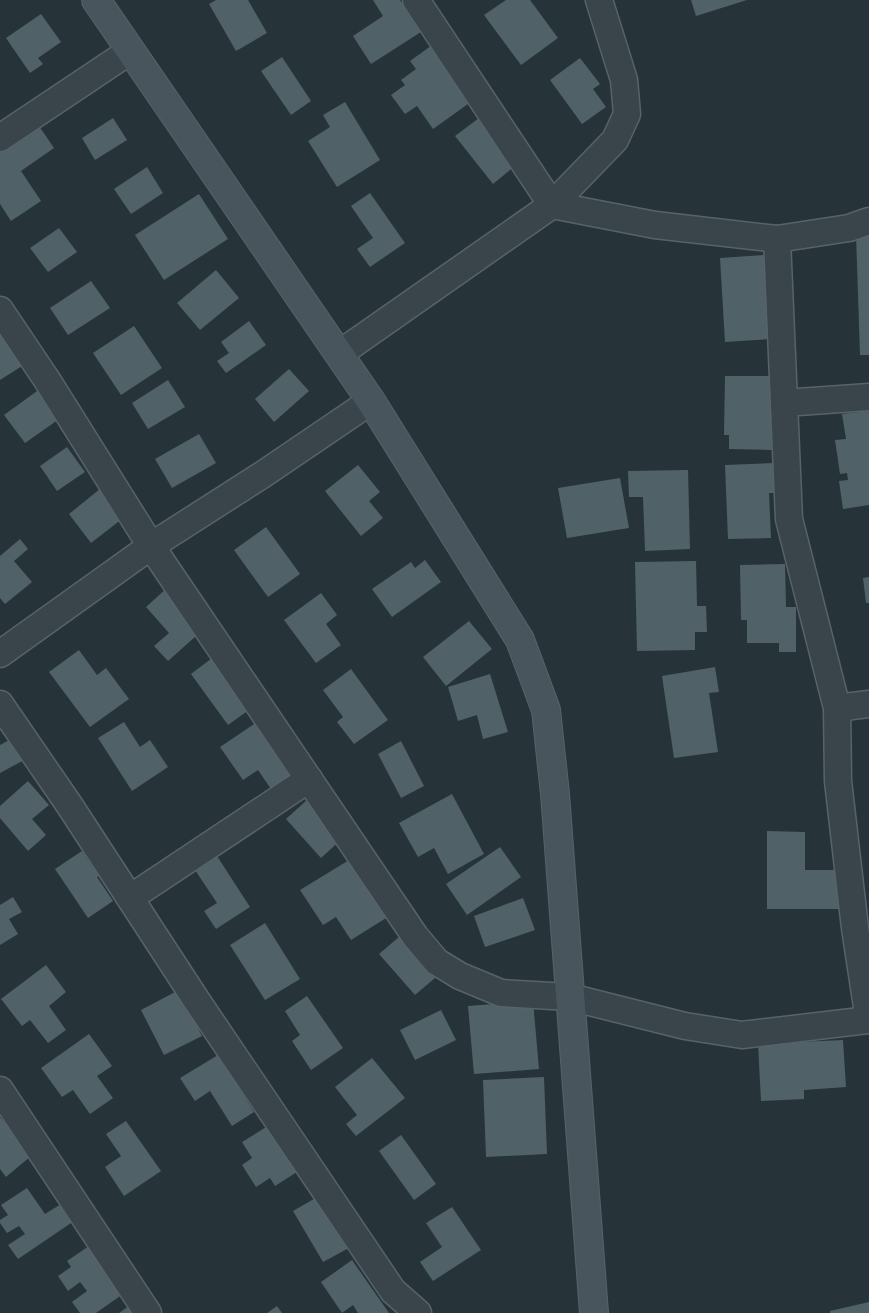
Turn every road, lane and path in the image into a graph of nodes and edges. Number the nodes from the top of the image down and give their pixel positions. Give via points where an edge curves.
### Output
1 (96, 0) edge
2 (416, 0) edge
3 (599, 0) edge
4 (130, 51) junction
5 (0, 138) edge
6 (552, 205) junction
7 (869, 221) edge
8 (777, 239) junction
9 (0, 310) edge
10 (339, 354) junction
11 (869, 397) edge
12 (371, 401) junction
13 (784, 403) junction
14 (151, 546) junction
15 (0, 654) edge
16 (0, 704) edge
17 (869, 704) edge
18 (837, 708) junction
19 (309, 779) junction
20 (130, 898) junction
21 (862, 927) edge
22 (570, 997) junction
23 (869, 1020) edge
24 (0, 1090) edge
25 (148, 1313) edge
26 (418, 1313) edge
27 (594, 1313) edge

1 - 4 street
2 - 6 street
3 - 6 street via 624,80 627,114 615,140
4 - 5 street
4 - 10 street
6 - 8 street via 655,225
6 - 10 street
7 - 8 street via 850,228
8 - 13 street
9 - 14 street
10 - 12 street
11 - 13 street
12 - 14 street
12 - 22 street via 520,640 546,710
13 - 18 street via 790,518
14 - 15 street
14 - 19 street
16 - 20 street
17 - 18 street
18 - 21 street via 838,781
19 - 20 street
19 - 22 street via 415,936 437,962 460,976 501,993
20 - 26 street via 393,1291
21 - 23 street
22 - 23 street via 685,1026 742,1035
22 - 27 street
24 - 25 street

